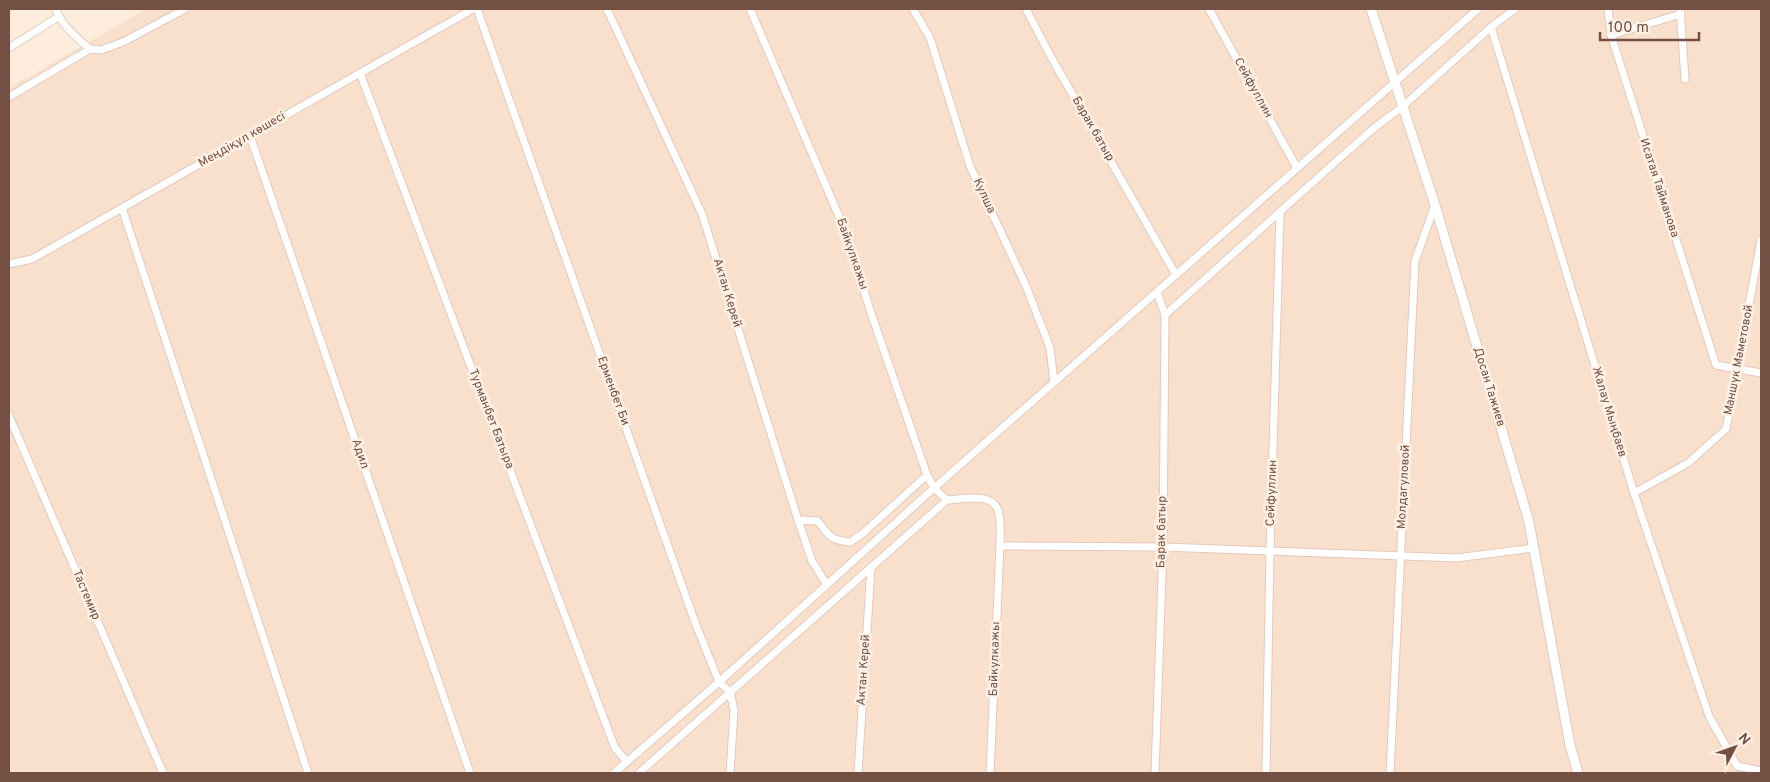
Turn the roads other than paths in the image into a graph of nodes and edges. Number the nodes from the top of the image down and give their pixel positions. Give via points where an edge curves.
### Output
1 (56, 9) edge
2 (185, 9) edge
3 (473, 9) edge
4 (477, 9) edge
5 (607, 9) edge
6 (750, 9) edge
7 (913, 9) edge
8 (1026, 9) edge
9 (1209, 9) edge
10 (1371, 9) edge
11 (1478, 9) edge
12 (1515, 9) edge
13 (1608, 9) edge
14 (1681, 11) edge
15 (58, 17) junction
16 (1491, 27) junction
17 (1611, 34) junction
18 (9, 48) edge
19 (90, 49) junction
20 (360, 73) junction
21 (1686, 79) dead end
22 (1394, 83) junction
23 (9, 97) edge
24 (1402, 107) junction
25 (250, 136) junction
26 (1297, 168) junction
27 (1435, 205) junction
28 (122, 208) junction
29 (1280, 213) junction
30 (1761, 240) edge
31 (9, 264) edge
32 (1176, 275) junction
33 (1157, 292) junction
34 (1165, 315) junction
35 (1737, 369) junction
36 (1761, 373) edge
37 (1054, 382) junction
38 (9, 416) edge
39 (927, 475) junction
40 (934, 488) junction
41 (1634, 493) junction
42 (947, 500) junction
43 (798, 520) junction
44 (1000, 546) junction
45 (1162, 547) junction
46 (1534, 548) junction
47 (1270, 551) junction
48 (1400, 556) junction
49 (871, 567) junction
50 (827, 585) junction
51 (719, 682) junction
52 (730, 692) junction
53 (627, 762) junction
54 (1761, 771) edge
55 (163, 773) edge
56 (308, 773) edge
57 (470, 773) edge
58 (614, 773) edge
59 (639, 773) edge
60 (730, 773) edge
61 (858, 773) edge
62 (990, 773) edge
63 (1154, 773) edge
64 (1266, 773) edge
65 (1390, 773) edge
66 (1578, 773) edge

1 - 15 street
2 - 19 street via 123,42 100,50
3 - 20 street, Меңдіқұл көшесі
4 - 51 street, Ерменбет Би
5 - 43 street, Актан Керей via 702,214
6 - 39 street, Байкулкажы via 844,228
7 - 37 street, Кулша via 930,38 970,166 1026,286 1050,348
8 - 32 street, Барак батыр
9 - 26 street, Сейфуллин
10 - 22 street, Досан Тажиев
11 - 22 street
12 - 16 street
13 - 17 street, Исатая Тайманова
14 - 17 street
14 - 21 street
15 - 18 street
15 - 19 street
16 - 24 street
16 - 41 street, Жалау Мыңбаев
17 - 35 street, Исатая Тайманова via 1716,365
19 - 23 street
20 - 25 street, Меңдіқұл көшесі
20 - 53 street, Турманбет Батыра via 615,748
22 - 24 street, Досан Тажиев
22 - 26 street
24 - 27 street, Досан Тажиев
24 - 29 street
25 - 28 street, Меңдіқұл көшесі
25 - 57 street, Адил
26 - 32 street
27 - 46 street, Досан Тажиев
27 - 48 street, Молдагуловой via 1415,261
28 - 31 street, Меңдіқұл көшесі via 32,259
28 - 56 street
29 - 34 street
29 - 47 street, Сейфуллин
30 - 35 street, Маншүк Мәметовой
32 - 33 street
33 - 34 street, Барак батыр
33 - 37 street
34 - 45 street, Барак батыр
35 - 36 street
35 - 41 street, Маншүк Мәметовой via 1726,429 1688,464
37 - 40 street
38 - 55 street, Тастемир
39 - 40 street, Байкулкажы
39 - 43 street via 850,542 827,535 818,521
40 - 42 street, Байкулкажы
40 - 50 street
41 - 54 street, Жалау Мыңбаев via 1709,716 1737,766
42 - 44 street, Байкулкажы via 982,498 994,504 999,512
42 - 49 street
43 - 50 street, Актан Керей via 812,561
44 - 45 street
44 - 62 street, Байкулкажы
45 - 47 street
45 - 63 street, Барак батыр
46 - 48 street via 1456,558
46 - 66 street, Досан Тажиев
47 - 48 street
47 - 64 street, Сейфуллин
48 - 65 street, Молдагуловой
49 - 52 street
49 - 61 street, Актан Керей
50 - 51 street
51 - 52 street, Ерменбет Би
51 - 53 street
52 - 59 street
52 - 60 street via 734,710
53 - 58 street

